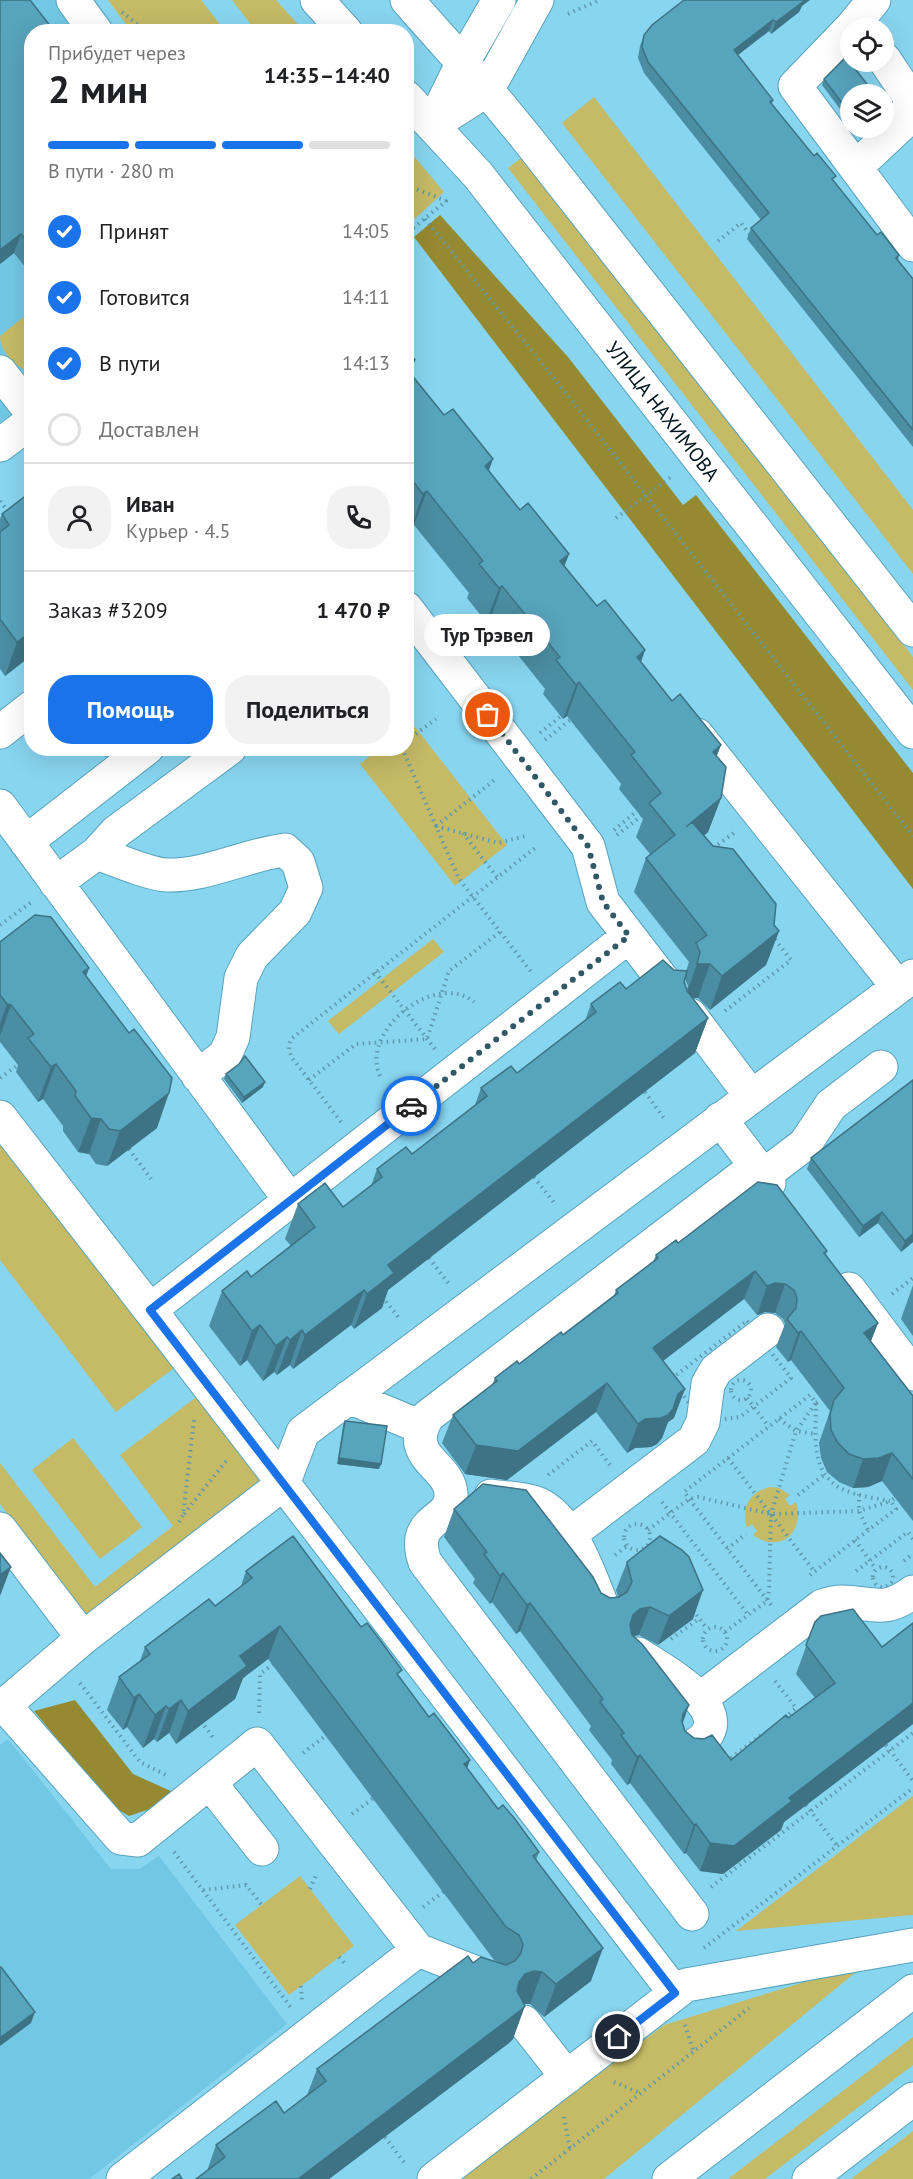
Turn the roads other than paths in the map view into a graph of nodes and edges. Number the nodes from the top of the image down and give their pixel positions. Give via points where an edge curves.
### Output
1 (74, 0) edge
2 (317, 0) edge
3 (407, 0) edge
4 (499, 0) edge
5 (537, 0) edge
6 (90, 24) edge
7 (339, 24) edge
8 (840, 40) edge
9 (463, 62) junction
10 (893, 72) edge
11 (487, 90) junction
12 (414, 106) edge
13 (432, 125) junction
14 (856, 167) junction
15 (913, 245) edge
16 (0, 372) edge
17 (24, 403) edge
18 (24, 427) edge
19 (0, 445) edge
20 (414, 618) edge
21 (913, 630) edge
22 (24, 713) edge
23 (682, 716) edge
24 (0, 732) edge
25 (913, 732) edge
26 (133, 756) edge
27 (219, 756) edge
28 (10, 826) edge
29 (97, 853) junction
30 (57, 883) junction
31 (629, 936) junction
32 (905, 981) edge
33 (669, 988) edge
34 (690, 1015) edge
35 (881, 1067) dead end
36 (198, 1076) junction
37 (751, 1095) junction
38 (0, 1117) edge
39 (720, 1119) junction
40 (759, 1171) junction
41 (290, 1200) junction
42 (784, 1203) edge
43 (831, 1278) edge
44 (150, 1310) junction
45 (764, 1333) road end
46 (913, 1374) edge
47 (349, 1397) junction
48 (421, 1427) junction
49 (283, 1484) junction
50 (451, 1491) junction
51 (0, 1529) edge
52 (569, 1535) junction
53 (913, 1592) edge
54 (603, 1608) edge
55 (72, 1649) junction
56 (638, 1654) edge
57 (700, 1699) junction
58 (2, 1707) edge
59 (693, 1746) edge
60 (205, 1787) junction
61 (262, 1849) dead end
62 (696, 1902) road end
63 (913, 1945) edge
64 (418, 1950) junction
65 (492, 1979) edge
66 (669, 1986) junction
67 (913, 1991) edge
68 (524, 2022) edge
69 (567, 2077) junction
70 (913, 2099) edge
71 (423, 2175) edge
72 (123, 2179) edge
73 (669, 2179) edge
74 (809, 2179) edge

1 - 6 main road
2 - 7 main road
3 - 9 main road
4 - 9 main road
5 - 11 main road
8 - 14 main road via 795,86
9 - 11 main road
9 - 13 main road
10 - 14 main road via 911,99 904,122
11 - 13 main road
11 - 21 main road
12 - 13 main road, УЛИЦА НАХИМОВА
13 - 25 main road, УЛИЦА НАХИМОВА via 486,184
14 - 15 main road
16 - 17 main road
18 - 19 main road
20 - 31 main road via 588,846 603,902
22 - 24 main road
23 - 32 main road
26 - 28 main road
27 - 29 main road via 116,832
28 - 30 main road
29 - 30 main road
29 - 36 main road via 166,875 196,872 264,852 285,850 298,862 306,888 296,912 252,956 241,978 233,1037 225,1055
30 - 36 main road
31 - 33 main road
31 - 41 main road
32 - 37 main road
34 - 37 main road
35 - 40 main road via 831,1105 805,1144
36 - 41 main road
37 - 39 main road
38 - 44 main road
39 - 40 main road
39 - 47 main road
40 - 42 main road
40 - 48 main road via 428,1416
41 - 44 main road
43 - 46 main road
44 - 49 main road
45 - 52 main road via 716,1370 708,1384 703,1422 694,1440
47 - 48 main road
47 - 49 main road via 303,1432
48 - 50 main road via 423,1451
49 - 55 main road
49 - 66 main road
50 - 52 main road via 534,1502 551,1512
50 - 62 main road via 451,1502 445,1512 423,1534 420,1548 425,1562 624,1799
51 - 55 main road
52 - 54 main road via 586,1563
53 - 57 main road via 901,1601 880,1607 839,1602 822,1606
55 - 58 main road
56 - 57 main road
57 - 59 main road via 710,1719 705,1737
58 - 60 main road via 121,1838 138,1840
60 - 61 main road
60 - 64 main road via 257,1744
63 - 66 main road
64 - 65 main road
64 - 72 main road
66 - 69 main road
67 - 73 main road
68 - 69 main road
69 - 71 main road
70 - 74 main road

